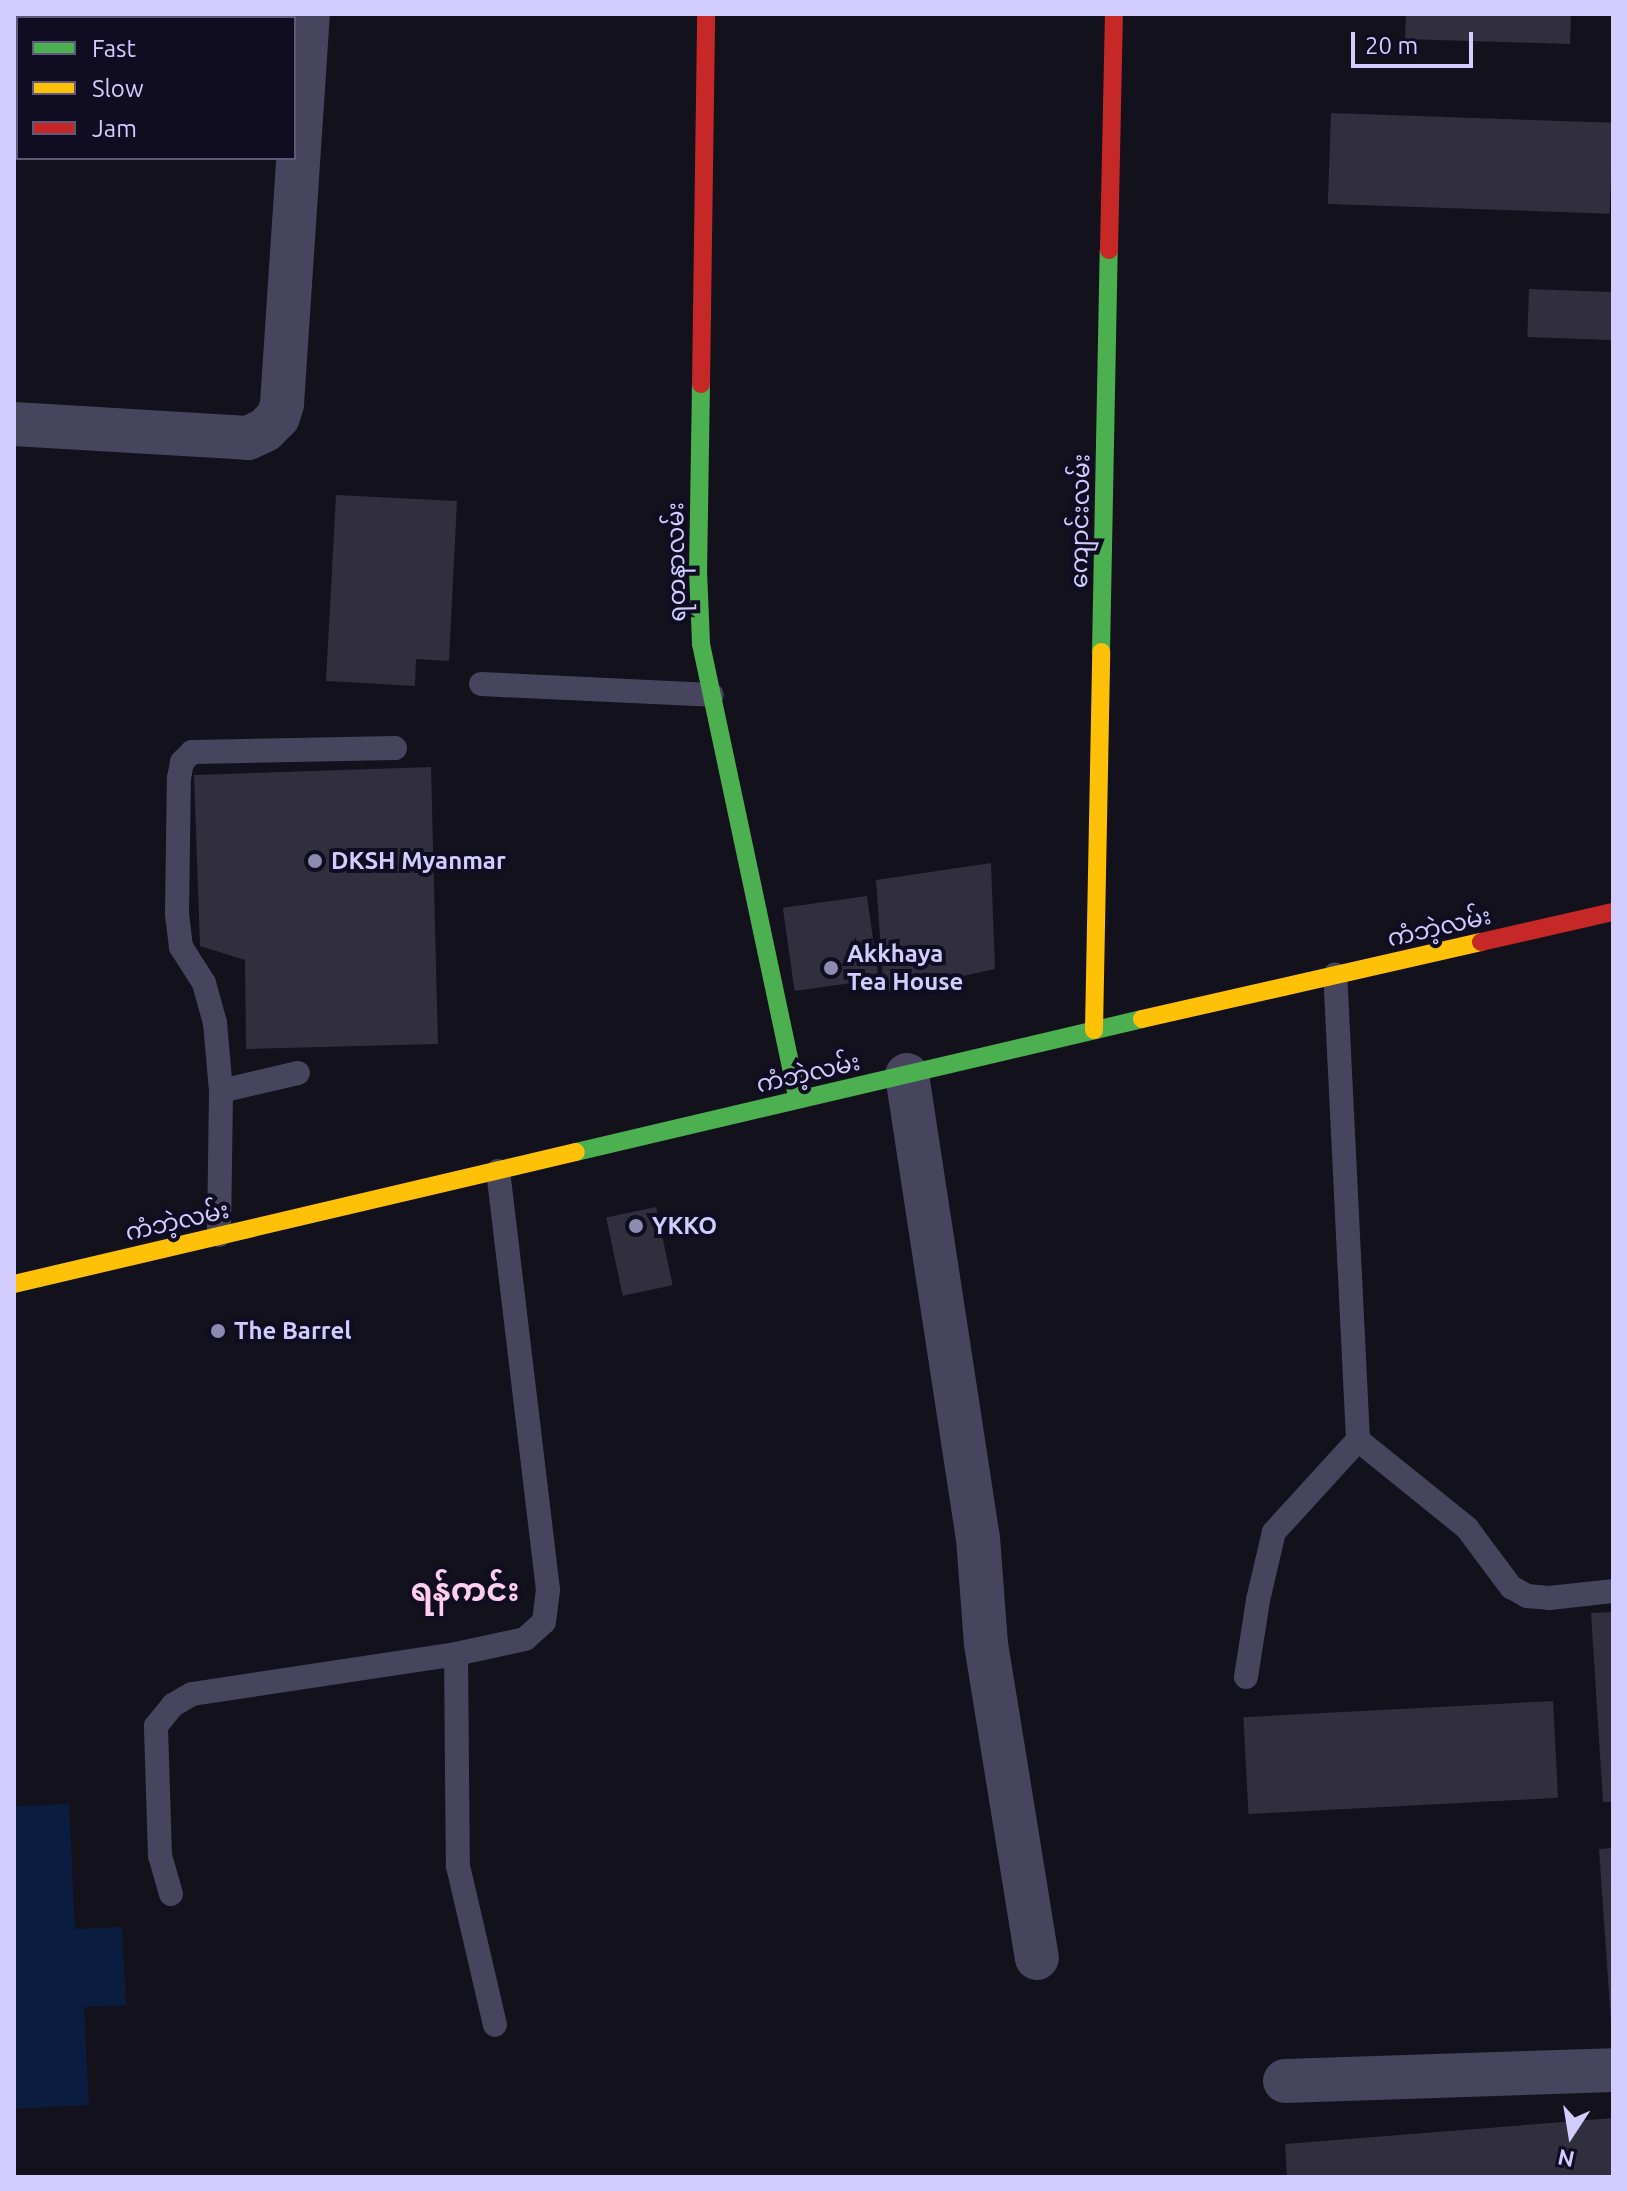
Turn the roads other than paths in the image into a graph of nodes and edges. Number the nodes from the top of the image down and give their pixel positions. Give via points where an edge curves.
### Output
1 (308, 14) edge
2 (706, 14) edge
3 (1114, 14) edge
4 (14, 424) edge
5 (481, 684) dead end
6 (712, 695) junction
7 (395, 748) dead end
8 (1613, 912) edge
9 (1335, 975) junction
10 (1094, 1030) junction
11 (298, 1073) dead end
12 (907, 1075) junction
13 (221, 1091) junction
14 (798, 1099) junction
15 (498, 1171) junction
16 (219, 1235) junction
17 (14, 1284) edge
18 (1358, 1440) junction
19 (1613, 1591) edge
20 (456, 1654) junction
21 (1246, 1677) dead end
22 (171, 1894) dead end
23 (1037, 1958) dead end
24 (495, 2025) dead end
25 (1613, 2070) edge
26 (1285, 2081) dead end

1 - 4 street via 278,417 248,438
2 - 6 street, ရတနာလမ်း via 698,571 701,644
3 - 10 street, ကျောင်းလမ်း
5 - 6 lane
6 - 14 street, ရတနာလမ်း
7 - 13 lane via 192,752 182,762 177,914 181,947 204,983 215,1023
8 - 9 street, ကံဘဲ့လမ်း
9 - 10 street, ကံဘဲ့လမ်း
9 - 18 lane
10 - 12 street, ကံဘဲ့လမ်း
11 - 13 lane
12 - 14 street, ကံဘဲ့လမ်း
12 - 23 street via 978,1538 986,1644
13 - 16 lane
14 - 15 street, ကံဘဲ့လမ်း
15 - 16 street, ကံဘဲ့လမ်း
15 - 20 lane via 548,1590 544,1622 525,1639
16 - 17 street, ကံဘဲ့လမ်း
18 - 19 lane via 1467,1528 1511,1587 1527,1596 1549,1598
18 - 21 lane via 1274,1532
20 - 22 lane via 192,1694 173,1705 156,1726 160,1856
20 - 24 lane via 458,1866
25 - 26 street

